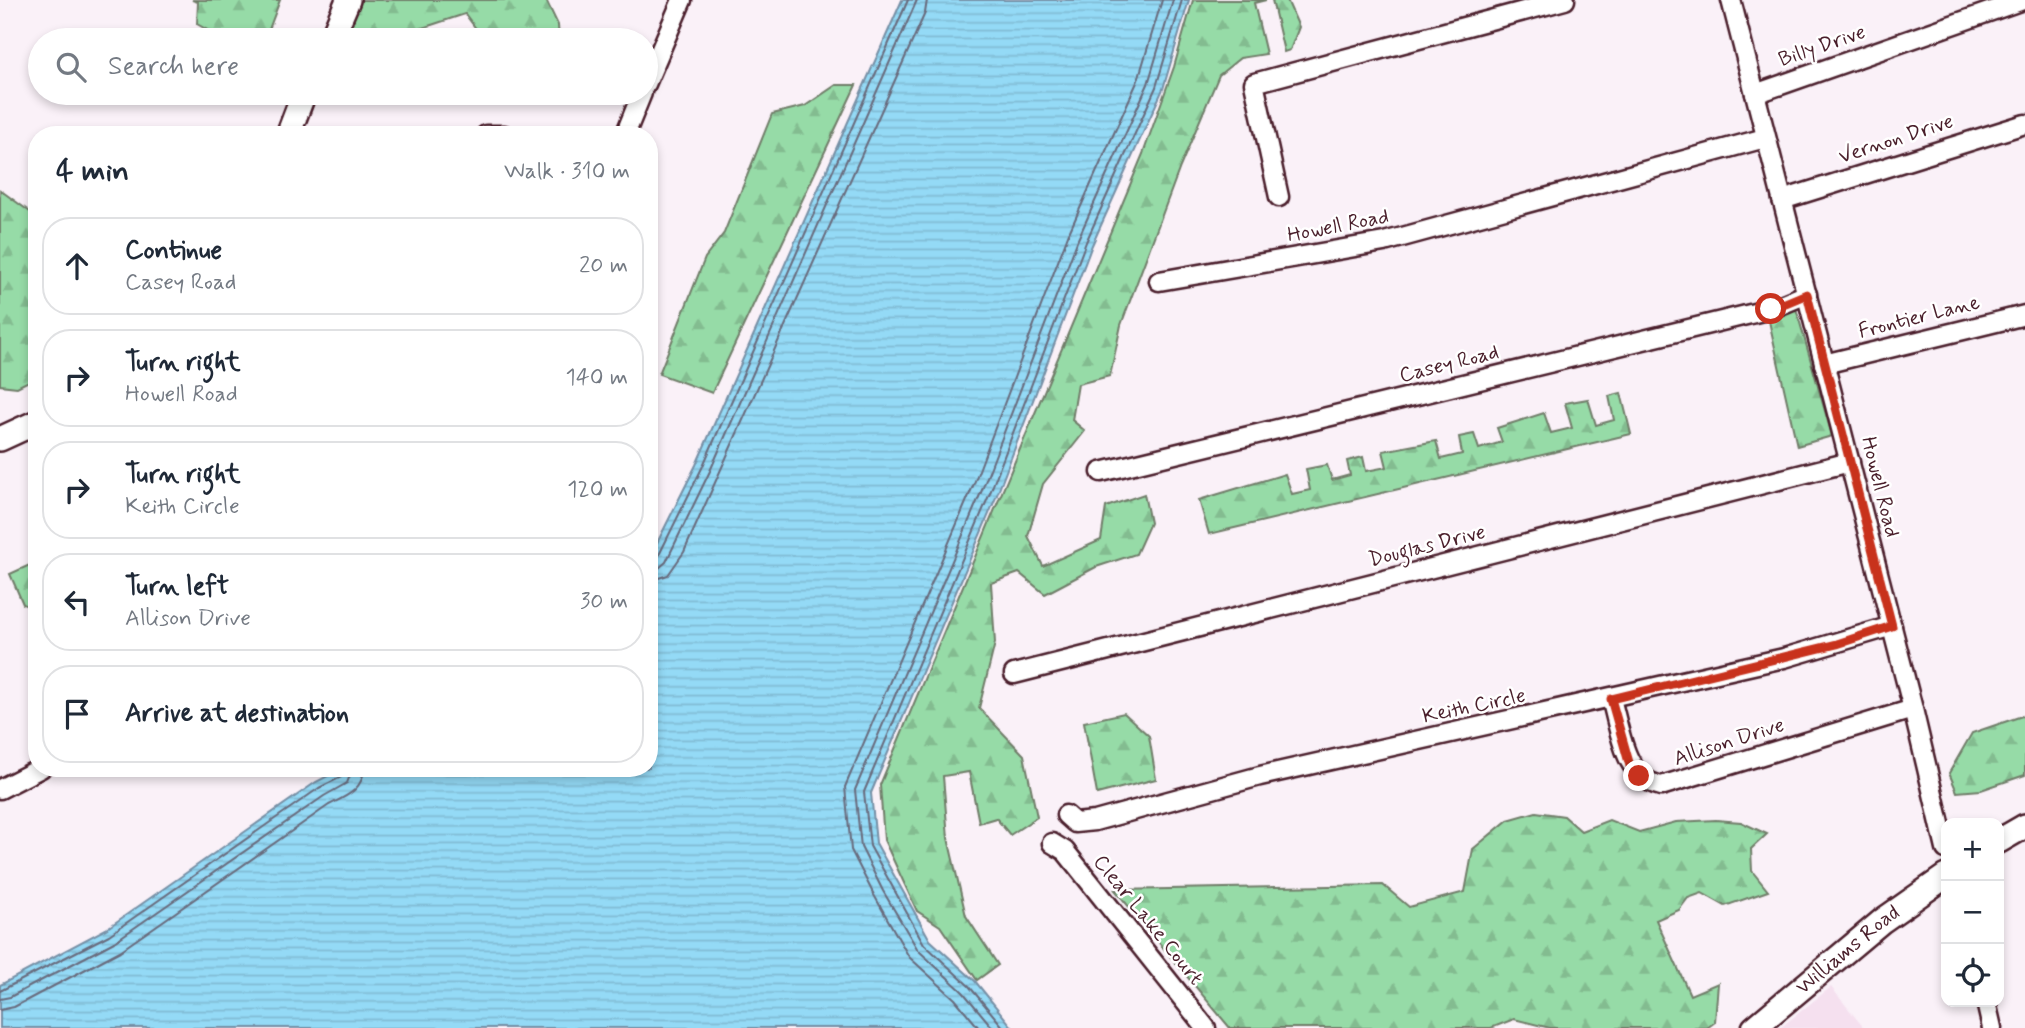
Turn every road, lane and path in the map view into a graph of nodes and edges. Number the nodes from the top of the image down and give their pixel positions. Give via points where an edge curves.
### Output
1 (348, 0) edge
2 (682, 0) edge
3 (1565, 0) edge
4 (1731, 0) edge
5 (2023, 0) edge
6 (336, 28) edge
7 (658, 56) edge
8 (1755, 94) junction
9 (299, 105) edge
10 (637, 105) edge
11 (2025, 124) edge
12 (291, 126) edge
13 (629, 126) edge
14 (1765, 138) junction
15 (1279, 197) dead end
16 (1782, 200) junction
17 (1159, 281) dead end
18 (1807, 294) junction
19 (2025, 315) edge
20 (1824, 364) junction
21 (28, 426) edge
22 (0, 439) edge
23 (1850, 462) junction
24 (1101, 472) dead end
25 (1892, 626) junction
26 (1014, 674) dead end
27 (1611, 699) junction
28 (1913, 709) junction
29 (28, 775) edge
30 (0, 789) edge
31 (1066, 815) dead end
32 (2025, 826) edge
33 (1941, 828) edge
34 (2004, 838) edge
35 (1052, 844) dead end
36 (1941, 880) edge
37 (1987, 1007) edge
38 (1206, 1028) edge
39 (1754, 1028) edge
40 (1992, 1028) edge

1 - 6 street
2 - 7 street
3 - 15 street via 1254,83
4 - 8 street, Howell Road
5 - 8 street, Billy Drive
8 - 14 street, Howell Road
9 - 12 street
10 - 13 street
11 - 16 street, Vernon Drive
14 - 16 street, Howell Road
14 - 17 street, Howell Road via 1384,242
16 - 18 street, Howell Road
18 - 20 street, Howell Road
18 - 24 street, Casey Road via 1771,309
19 - 20 street, Frontier Lane
20 - 23 street, Howell Road
21 - 22 street
23 - 25 street, Howell Road
23 - 26 street, Douglas Drive
25 - 27 street, Keith Circle via 1810,651
25 - 28 street, Howell Road
27 - 28 street, Allison Drive via 1630,766 1647,783 1661,786
27 - 31 street, Keith Circle via 1260,776 1095,821 1075,823
28 - 33 street, Howell Road
29 - 30 street
32 - 34 street
35 - 38 street, Clear Lake Court via 1065,851
36 - 39 street, Williams Road via 1882,921
37 - 40 street

